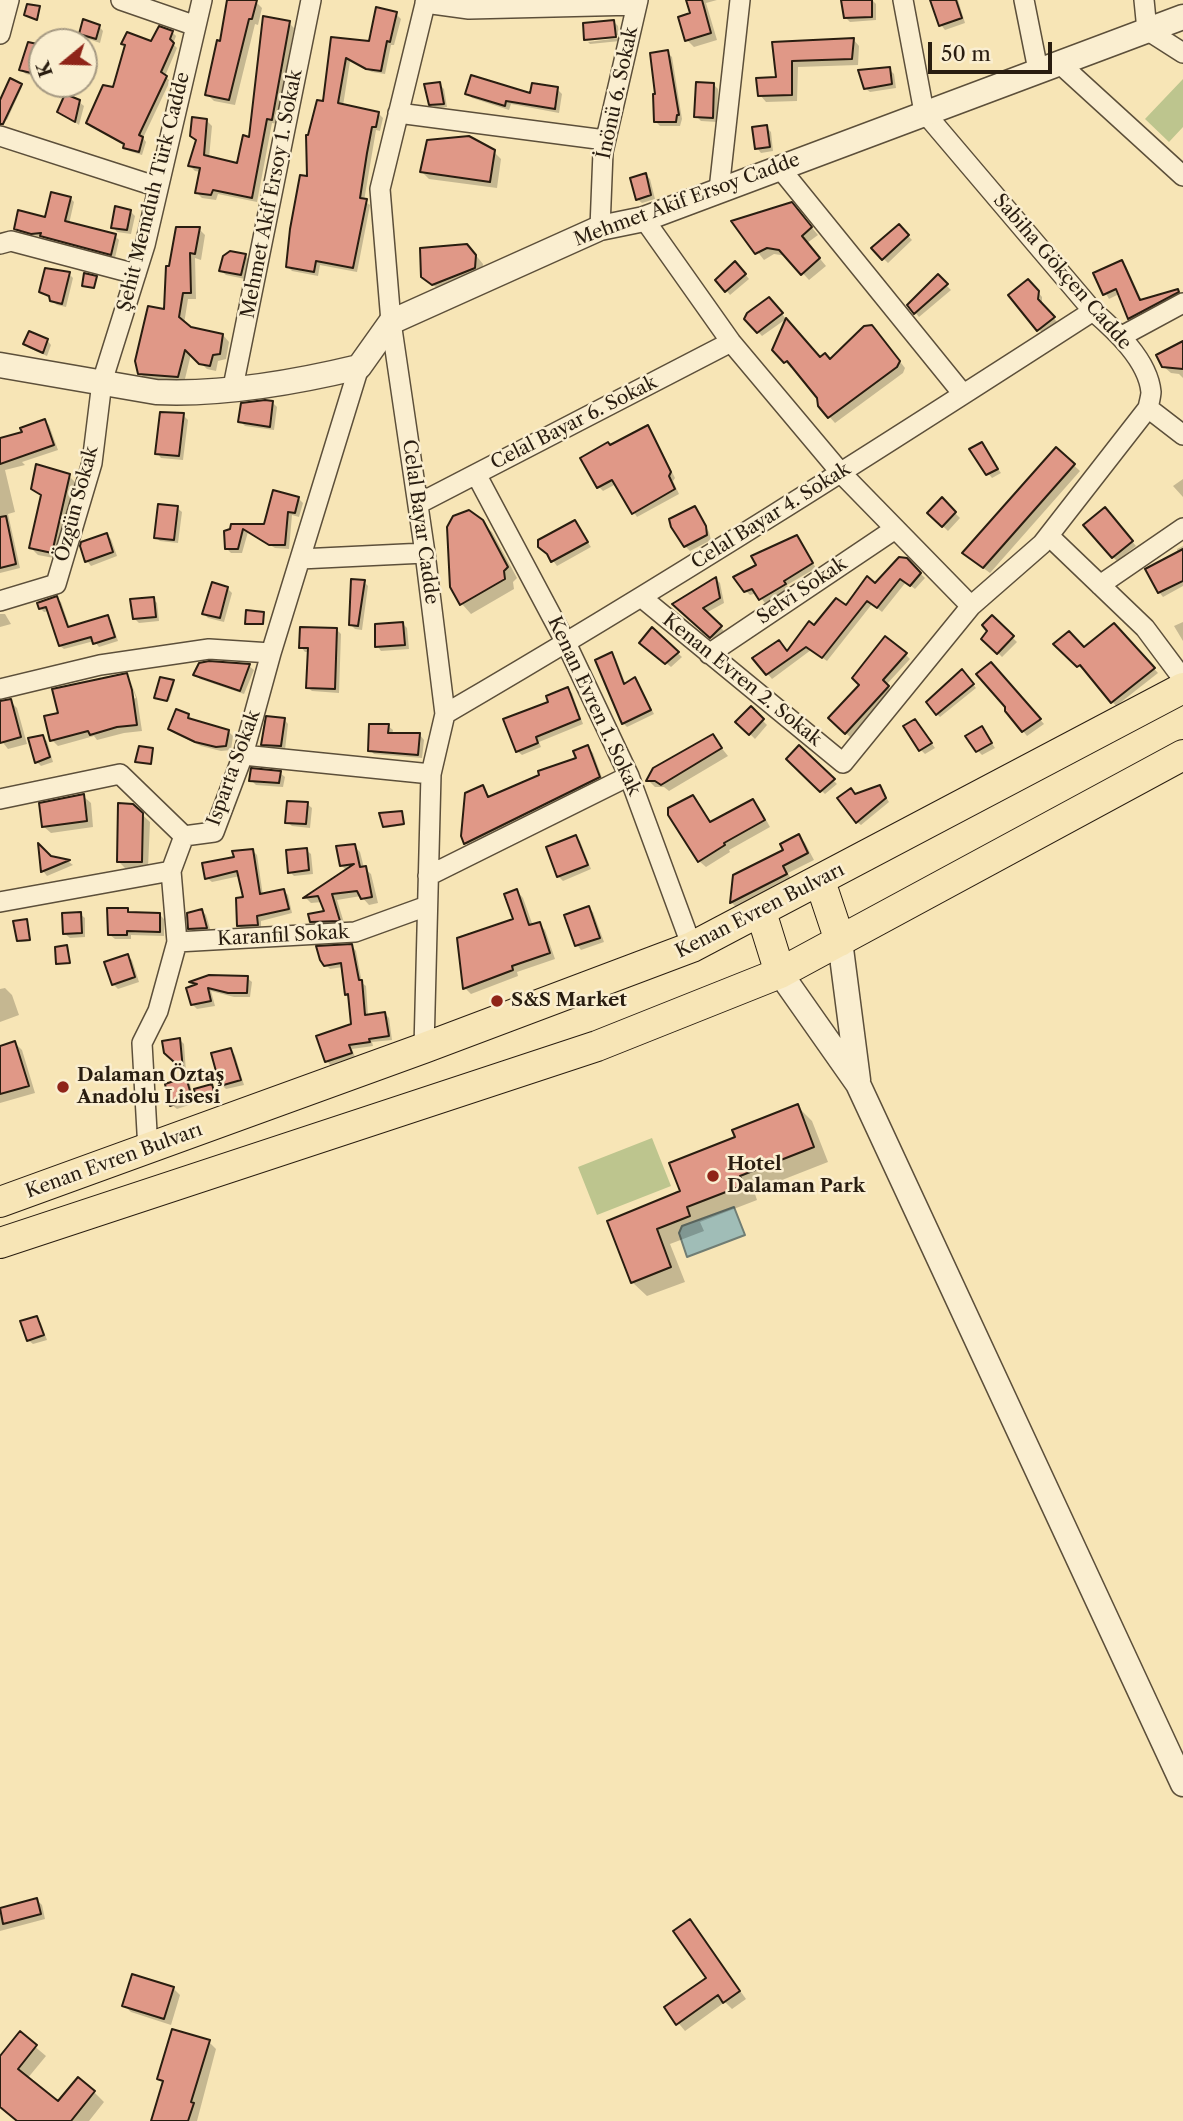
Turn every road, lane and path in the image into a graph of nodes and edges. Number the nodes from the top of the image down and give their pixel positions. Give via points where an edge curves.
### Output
1 (9, 0) edge
2 (121, 0) edge
3 (202, 0) edge
4 (312, 0) edge
5 (740, 0) edge
6 (903, 0) edge
7 (1024, 0) edge
8 (1144, 0) edge
9 (425, 2) edge
10 (637, 2) edge
11 (540, 4) edge
12 (1183, 17) edge
13 (196, 26) junction
14 (1147, 30) junction
15 (0, 34) edge
16 (1183, 53) edge
17 (1048, 66) junction
18 (924, 112) junction
19 (398, 113) junction
20 (0, 136) edge
21 (606, 140) junction
22 (779, 167) junction
23 (1183, 176) edge
24 (158, 187) junction
25 (719, 190) junction
26 (644, 219) junction
27 (600, 228) junction
28 (0, 244) edge
29 (135, 274) junction
30 (1183, 303) edge
31 (1093, 311) junction
32 (391, 322) junction
33 (1122, 336) junction
34 (731, 342) junction
35 (0, 365) edge
36 (359, 367) junction
37 (102, 382) junction
38 (233, 387) junction
39 (963, 394) junction
40 (1148, 408) junction
41 (1183, 435) edge
42 (841, 473) junction
43 (476, 474) junction
44 (418, 504) junction
45 (895, 528) junction
46 (1183, 528) edge
47 (1049, 536) junction
48 (425, 553) junction
49 (300, 559) junction
50 (1100, 585) junction
51 (641, 597) junction
52 (0, 601) edge
53 (971, 606) junction
54 (566, 643) junction
55 (271, 653) junction
56 (709, 654) junction
57 (1183, 679) edge
58 (1183, 688) edge
59 (0, 689) edge
60 (445, 714) junction
61 (243, 755) junction
62 (1183, 755) edge
63 (431, 774) junction
64 (629, 776) junction
65 (0, 799) edge
66 (184, 836) junction
67 (171, 871) junction
68 (428, 876) junction
69 (820, 881) junction
70 (0, 902) edge
71 (427, 906) junction
72 (761, 912) junction
73 (840, 941) junction
74 (177, 942) junction
75 (692, 947) junction
76 (780, 973) junction
77 (424, 1048) junction
78 (859, 1084) junction
79 (148, 1150) junction
80 (0, 1202) edge
81 (0, 1243) edge
82 (1183, 1784) edge

1 - 15 street
2 - 13 street
3 - 13 street, Şehit Memduh Türk Cadde
4 - 38 street, Mehmet Akif Ersoy 1. Sokak
5 - 25 street
6 - 18 street
7 - 17 street
8 - 14 street
9 - 11 street via 469,9
9 - 19 street, Celal Bayar Cadde
10 - 11 street
10 - 21 street, İnönü 6. Sokak
12 - 14 street, Mehmet Akif Ersoy Cadde
13 - 24 street, Şehit Memduh Türk Cadde
14 - 16 street
14 - 17 street, Mehmet Akif Ersoy Cadde
17 - 18 street, Mehmet Akif Ersoy Cadde
17 - 23 street
18 - 22 street, Mehmet Akif Ersoy Cadde
18 - 31 street, Sabiha Gökçen Cadde
19 - 21 street
19 - 32 street, Celal Bayar Cadde via 380,189
20 - 24 street
21 - 27 street, İnönü 6. Sokak
22 - 25 street, Mehmet Akif Ersoy Cadde
22 - 39 street
24 - 29 street, Şehit Memduh Türk Cadde
25 - 26 street, Mehmet Akif Ersoy Cadde
26 - 27 street, Mehmet Akif Ersoy Cadde
26 - 34 street
27 - 32 street, Mehmet Akif Ersoy Cadde
28 - 29 street via 11,241
29 - 37 street, Şehit Memduh Türk Cadde
30 - 33 street
31 - 33 street, Sabiha Gökçen Cadde
31 - 39 street, Celal Bayar 4. Sokak
32 - 36 street
32 - 44 street, Celal Bayar Cadde
33 - 40 street, Sabiha Gökçen Cadde via 1151,391
34 - 42 street
34 - 43 street, Celal Bayar 6. Sokak
35 - 37 street
36 - 38 street via 304,380
36 - 49 street, Isparta Sokak
37 - 38 street via 178,393
37 - 52 street, Özgün Sokak via 92,463 55,583
39 - 42 street, Celal Bayar 4. Sokak
40 - 41 street
40 - 47 street
42 - 45 street
42 - 51 street, Celal Bayar 4. Sokak
43 - 44 street, Celal Bayar 6. Sokak
43 - 54 street, Kenan Evren 1. Sokak
44 - 48 street, Celal Bayar Cadde
45 - 53 street
45 - 56 street, Selvi Sokak
46 - 50 street
47 - 50 street
47 - 53 street
48 - 49 street
48 - 60 street, Celal Bayar Cadde
49 - 55 street, Isparta Sokak
50 - 57 street via 1145,628
51 - 54 street, Celal Bayar 4. Sokak
51 - 56 street, Kenan Evren 2. Sokak
53 - 56 street, Kenan Evren 2. Sokak via 843,763
54 - 60 street, Celal Bayar 4. Sokak
54 - 64 street, Kenan Evren 1. Sokak
55 - 59 street via 209,649 100,665
55 - 61 street, Isparta Sokak
58 - 69 main road, Kenan Evren Bulvarı
60 - 63 street, Celal Bayar Cadde
61 - 63 street
61 - 66 street, Isparta Sokak via 214,832
62 - 73 main road, Kenan Evren Bulvarı
63 - 68 street, Celal Bayar Cadde
64 - 68 street
64 - 75 street, Kenan Evren 1. Sokak
65 - 66 street via 120,774
66 - 67 street, Isparta Sokak
67 - 70 street
67 - 74 street, Isparta Sokak
68 - 71 street, Celal Bayar Cadde
69 - 72 main road, Kenan Evren Bulvarı
69 - 73 main road
71 - 74 street, Karanfil Sokak via 355,932
71 - 77 street, Celal Bayar Cadde
72 - 75 main road, Kenan Evren Bulvarı
72 - 76 main road
73 - 76 main road, Kenan Evren Bulvarı
73 - 78 street
74 - 79 street, Isparta Sokak via 158,1010 142,1043
75 - 77 main road, Kenan Evren Bulvarı
76 - 78 street
76 - 81 main road, Kenan Evren Bulvarı via 597,1046
77 - 79 main road, Kenan Evren Bulvarı
78 - 82 street
79 - 80 main road, Kenan Evren Bulvarı

